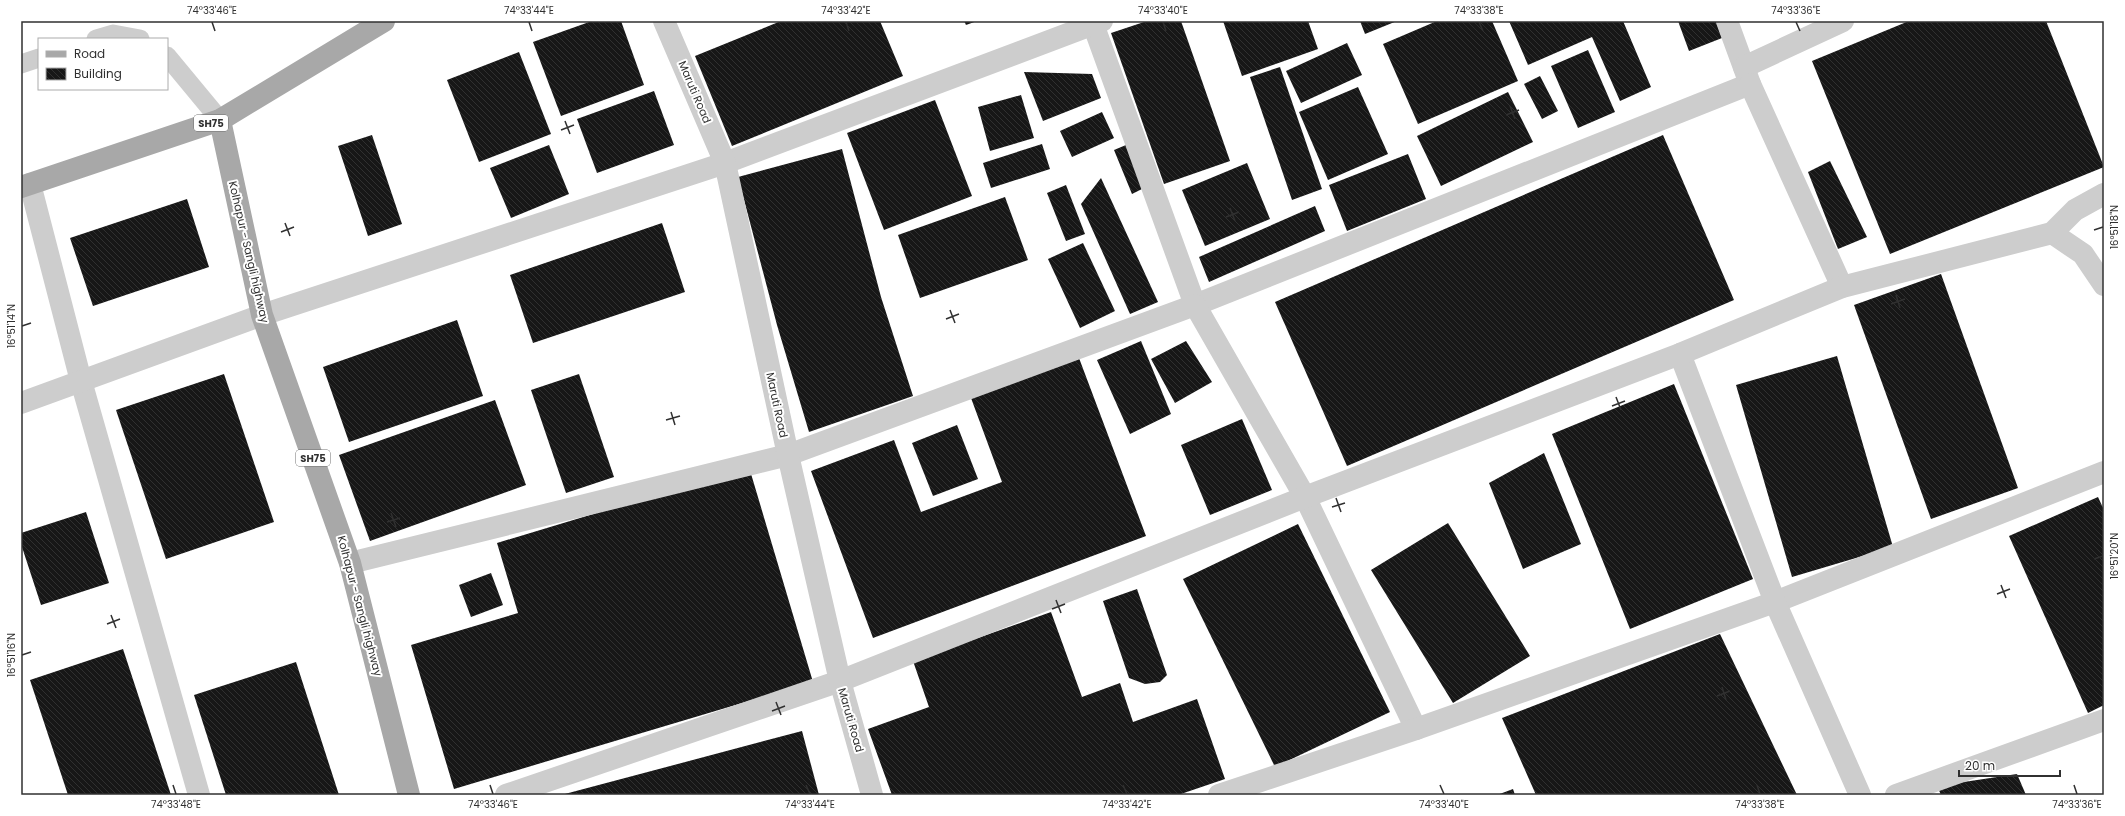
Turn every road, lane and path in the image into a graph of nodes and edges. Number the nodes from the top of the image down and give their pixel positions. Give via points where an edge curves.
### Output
1 (384, 21) edge
2 (664, 21) edge
3 (1727, 21) edge
4 (1843, 21) edge
5 (1098, 23) edge
6 (99, 38) edge
7 (135, 38) edge
8 (168, 57) edge
9 (38, 58) edge
10 (21, 64) edge
11 (1747, 76) junction
12 (220, 120) junction
13 (725, 163) junction
14 (26, 185) edge
15 (2104, 194) edge
16 (2052, 233) junction
17 (2104, 285) edge
18 (1842, 288) junction
19 (1195, 305) junction
20 (262, 315) junction
21 (1680, 354) junction
22 (81, 381) junction
23 (21, 403) edge
24 (788, 456) junction
25 (2104, 472) edge
26 (1305, 497) junction
27 (350, 563) junction
28 (1775, 602) junction
29 (840, 681) junction
30 (2104, 720) edge
31 (1416, 729) junction
32 (199, 795) edge
33 (409, 795) edge
34 (506, 795) edge
35 (872, 795) edge
36 (1219, 795) edge
37 (1860, 795) edge
38 (1896, 795) edge

1 - 12 main road, SH75
2 - 13 street, Maruti Road
3 - 11 street
4 - 11 street
5 - 13 street
5 - 19 street
6 - 7 lane via 113,34
8 - 12 lane
9 - 10 lane
11 - 18 street
11 - 19 street
12 - 14 main road, SH75
12 - 20 main road, Kolhapur - Sangli highway / SH75
13 - 20 street
13 - 24 street, Maruti Road
14 - 22 street
15 - 16 street via 2075,210
16 - 17 street via 2083,254
16 - 18 street
18 - 21 street
19 - 24 street
19 - 26 street
20 - 22 street
20 - 27 main road, Kolhapur - Sangli highway / SH75
21 - 26 street
21 - 28 street
22 - 23 street
22 - 32 street
24 - 27 street
24 - 29 street, Maruti Road
25 - 28 street
26 - 29 street
26 - 31 street
27 - 33 main road, Kolhapur - Sangli highway / SH75
28 - 31 street
28 - 37 street
29 - 34 street
29 - 35 street, Maruti Road
30 - 38 street
31 - 36 street

